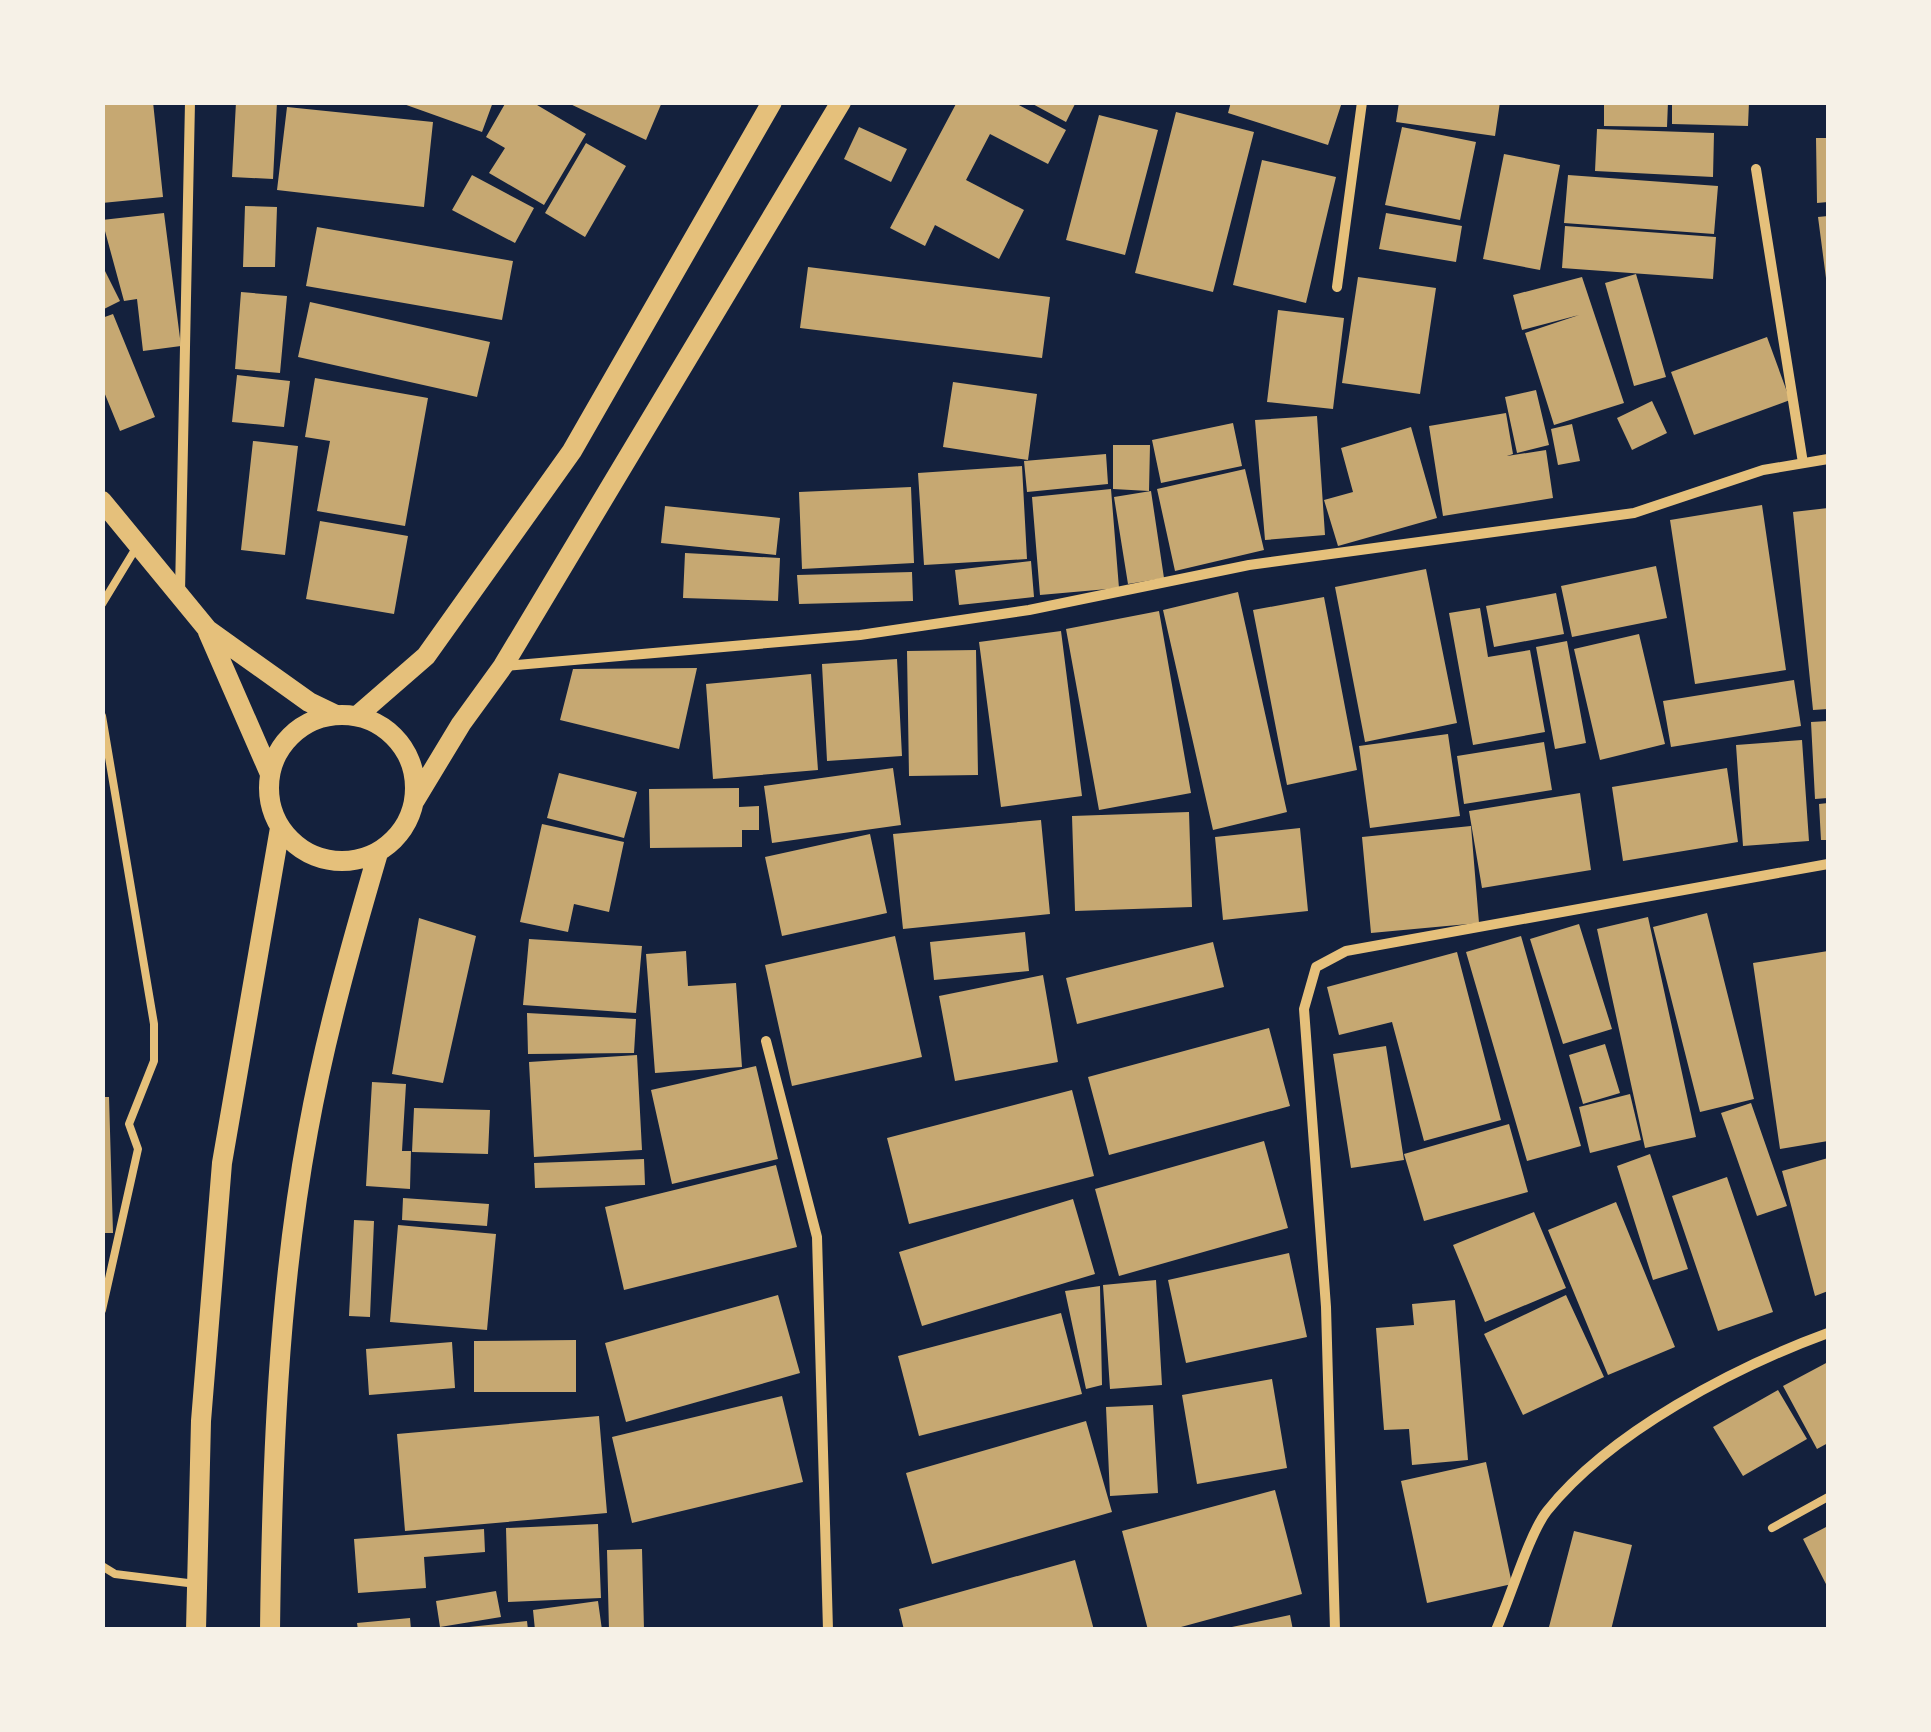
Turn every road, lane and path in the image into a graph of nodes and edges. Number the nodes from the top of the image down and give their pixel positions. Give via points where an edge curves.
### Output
1 (190, 102) edge
2 (772, 102) edge
3 (841, 102) edge
4 (1362, 102) edge
5 (1756, 170) dead end
6 (1337, 287) dead end
7 (1828, 458) edge
8 (1803, 463) junction
9 (102, 501) edge
10 (138, 546) junction
11 (180, 598) junction
12 (102, 604) edge
13 (208, 630) junction
14 (504, 666) junction
15 (347, 715) junction
16 (102, 716) edge
17 (270, 774) junction
18 (416, 800) junction
19 (280, 828) junction
20 (378, 852) junction
21 (1828, 864) edge
22 (766, 1041) dead end
23 (102, 1310) edge
24 (1828, 1334) edge
25 (1828, 1497) edge
26 (1772, 1528) dead end
27 (102, 1566) edge
28 (196, 1584) junction
29 (196, 1630) edge
30 (270, 1630) edge
31 (828, 1630) edge
32 (1335, 1630) edge
33 (1496, 1630) edge

1 - 11 street
2 - 15 main road via 572,450 426,656
3 - 14 main road
4 - 6 street
5 - 8 street
7 - 8 street
8 - 14 street via 1634,513 1249,565 1029,610 860,635
9 - 10 main road
10 - 11 main road
10 - 12 lane
11 - 13 main road
13 - 15 main road via 308,702
13 - 17 main road
14 - 18 main road
15 - 17 main road via 306,724 282,745
15 - 18 main road via 391,732 412,763
16 - 23 lane via 154,1024 154,1061 129,1124 138,1149
17 - 19 main road via 269,802
18 - 20 main road via 396,840
19 - 20 main road via 298,848 324,859 351,862
19 - 28 main road via 222,1163 201,1421
20 - 30 main road via 332,1010 307,1134 286,1290
21 - 32 street via 1346,950 1316,967 1304,1009 1326,1308
22 - 31 street via 817,1237
24 - 33 street via 1692,1396 1598,1460 1545,1513
25 - 26 lane
27 - 28 lane via 115,1574
28 - 29 main road

